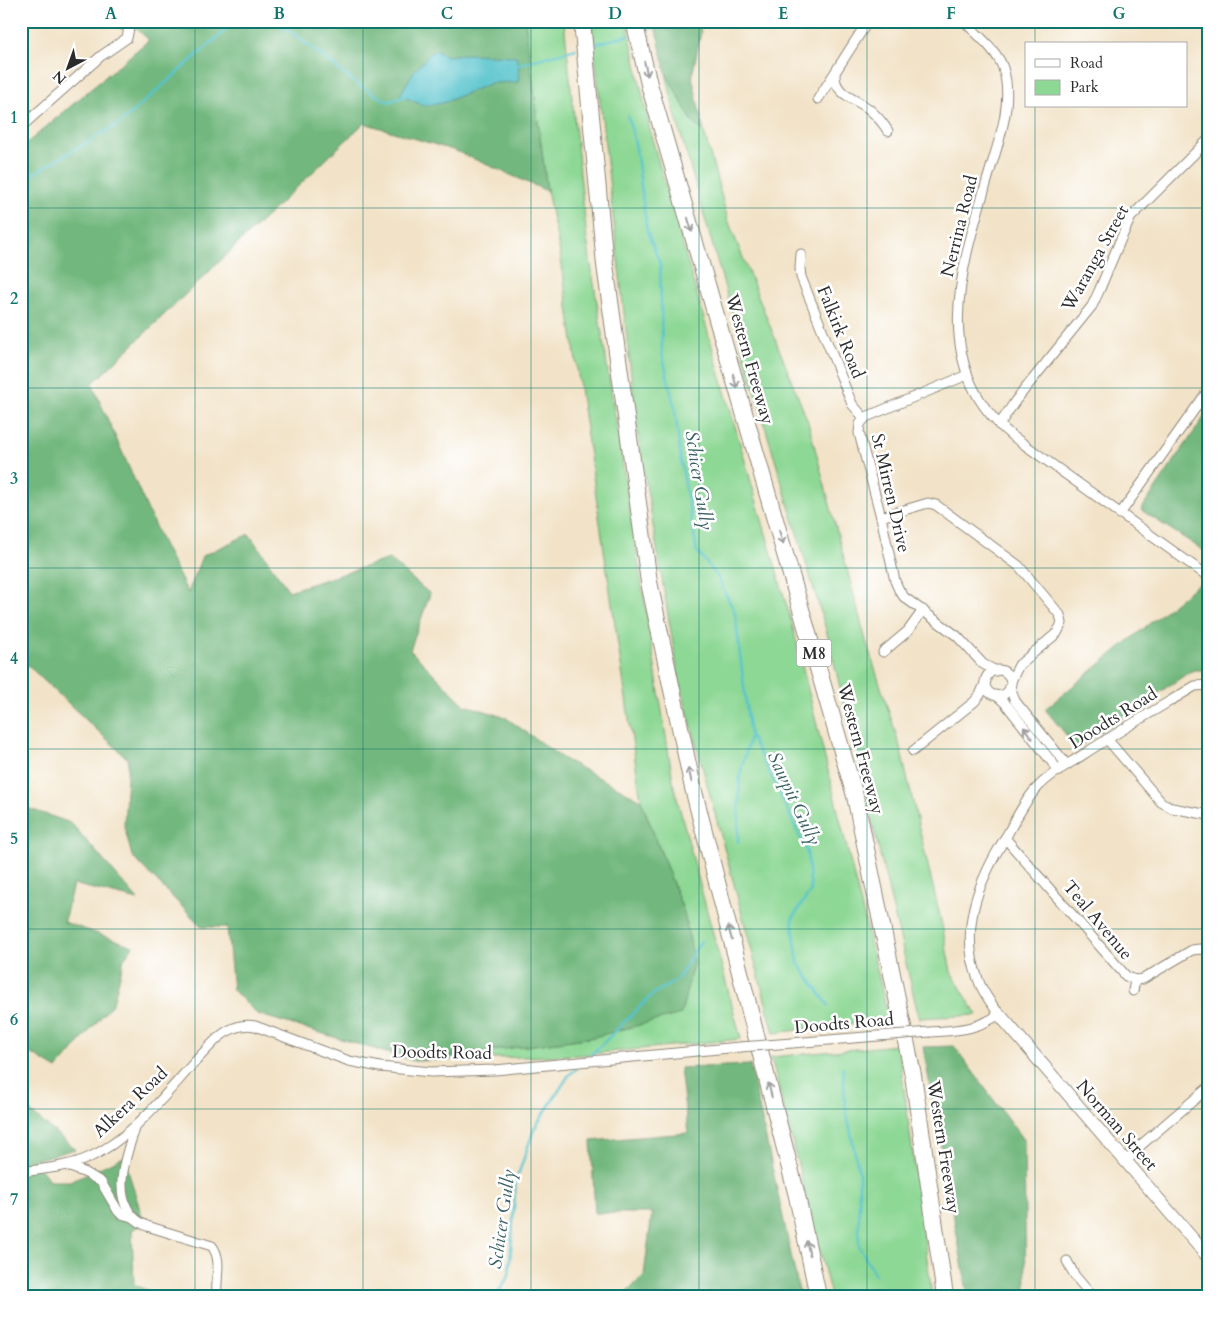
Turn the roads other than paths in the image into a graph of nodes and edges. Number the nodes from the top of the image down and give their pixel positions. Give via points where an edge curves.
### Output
1 (115, 21) edge
2 (582, 21) edge
3 (634, 21) edge
4 (868, 21) edge
5 (964, 21) edge
6 (834, 74) junction
7 (818, 99) dead end
8 (21, 127) edge
9 (888, 131) dead end
10 (1209, 138) edge
11 (801, 254) dead end
12 (967, 375) junction
13 (1209, 389) edge
14 (864, 418) junction
15 (997, 422) junction
16 (1120, 514) junction
17 (881, 517) junction
18 (1209, 577) edge
19 (923, 610) junction
20 (883, 652) dead end
21 (972, 652) junction
22 (1024, 660) junction
23 (997, 670) junction
24 (986, 681) junction
25 (1011, 684) junction
26 (1209, 685) edge
27 (995, 695) junction
28 (974, 702) junction
29 (1107, 739) junction
30 (913, 751) dead end
31 (1067, 766) junction
32 (1059, 771) junction
33 (1209, 815) edge
34 (1005, 838) junction
35 (1209, 950) edge
36 (1135, 980) junction
37 (1133, 991) dead end
38 (999, 1014) junction
39 (244, 1025) joint
40 (1209, 1087) edge
41 (136, 1123) junction
42 (1126, 1162) junction
43 (65, 1165) junction
44 (21, 1172) edge
45 (132, 1217) junction
46 (1209, 1258) edge
47 (1067, 1261) dead end
48 (217, 1296) edge
49 (818, 1296) edge
50 (945, 1296) edge
51 (1092, 1296) edge

1 - 8 street via 129,28 127,38 101,56
49 -> 2 highway via 797,1196 693,788 649,582 605,265
3 -> 50 highway, Western Freeway / M8 via 854,796 913,1075
4 - 6 street
5 - 12 street, Nerrina Road via 999,61 1006,98 1000,137 965,260 961,285 958,335
6 - 7 street
6 - 9 street via 838,90 868,108
10 - 15 street, Waranga Street via 1131,217 1092,306
11 - 14 street, Falkirk Road via 800,271 806,290 852,404
12 - 14 street, St Mirren Drive
12 - 15 street, Nerrina Road via 978,398
13 - 16 street
14 - 17 street, St Mirren Drive via 860,433
15 - 16 street, Nerrina Road
16 - 18 street, Nerrina Road
17 - 19 street, St Mirren Drive via 897,587 904,597
17 - 22 street via 928,503 936,505 1019,566 1056,608 1062,623 1056,635
19 - 20 street via 908,631
19 - 21 street, St Mirren Drive
21 - 23 street, St Mirren Drive via 983,664
21 - 24 street, St Mirren Drive
22 - 23 street
22 - 25 street
23 - 24 street
23 - 25 street via 1006,673
24 - 27 street via 988,690
24 - 28 street
25 - 27 street via 1004,694
25 - 31 street via 1015,701
26 - 29 street, Doodts Road via 1195,686
27 - 28 street
32 -> 27 street via 1005,702
28 - 30 street
29 - 31 street, Doodts Road
29 - 33 street via 1165,805 1175,811
31 - 32 street, Doodts Road
32 - 34 street, Doodts Road via 1036,789
34 - 36 street, Teal Avenue via 1120,971
34 - 38 street, Doodts Road via 983,878 971,925 977,978
35 - 36 street, Teal Avenue via 1192,950 1147,977
36 - 37 street
38 - 39 street, Doodts Road, bridge via 973,1028 496,1070 431,1072 349,1061 255,1026
38 - 42 street, Norman Street
39 - 41 street, Alkera Road via 220,1037
40 - 42 street via 1141,1145
41 - 43 street, Alkera Road via 104,1149
41 - 45 street via 123,1178 123,1200
42 - 46 street, Norman Street
43 - 44 street, Alkera Road
43 - 45 street via 86,1172 101,1182 118,1211
45 - 48 street via 147,1226 212,1246 218,1262
47 - 51 street

